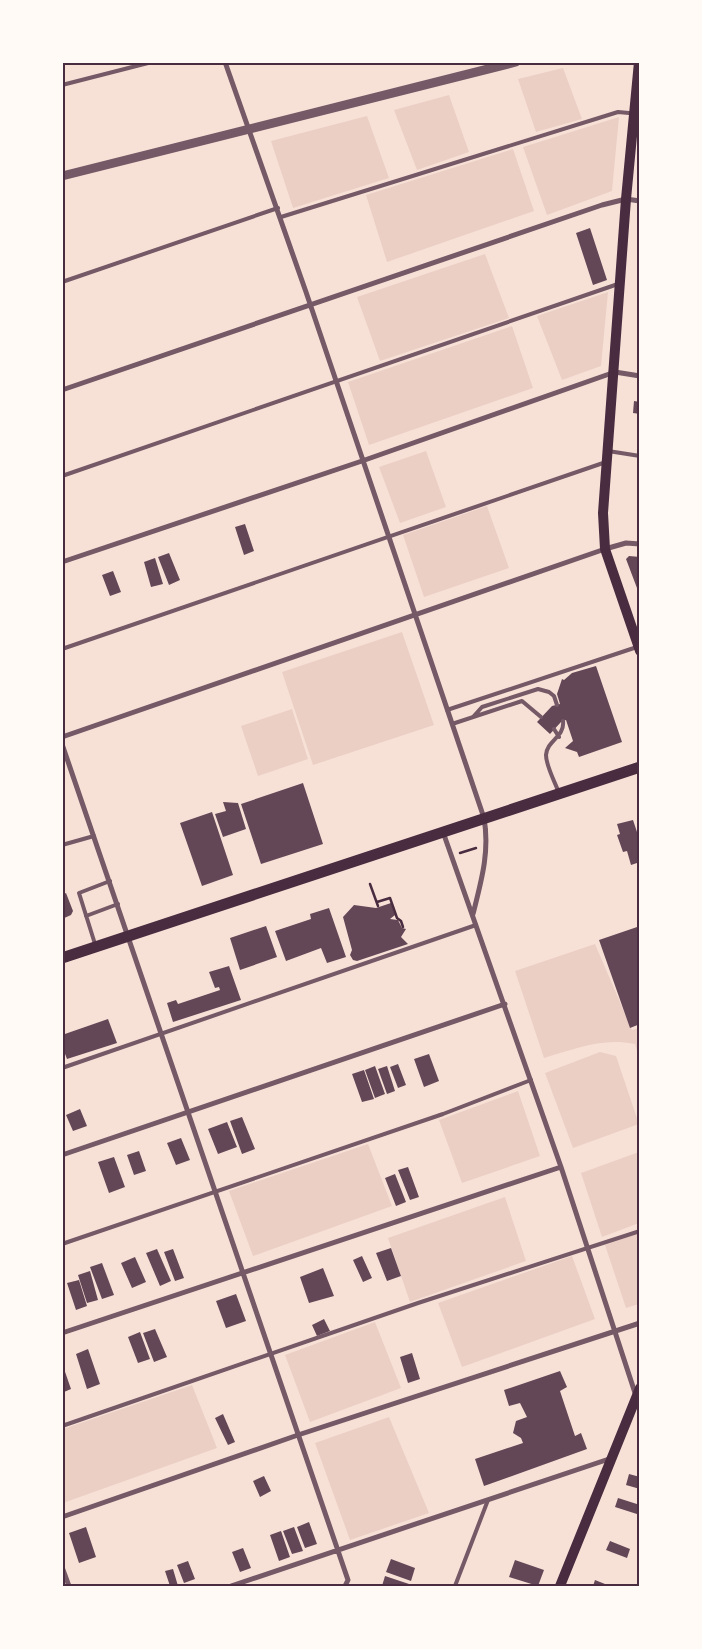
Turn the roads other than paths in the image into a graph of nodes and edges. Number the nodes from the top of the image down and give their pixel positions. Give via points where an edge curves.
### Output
1 (152, 62) edge
2 (225, 62) edge
3 (516, 62) edge
4 (640, 62) edge
5 (62, 85) edge
6 (637, 113) edge
7 (250, 129) junction
8 (62, 176) edge
9 (626, 200) junction
10 (640, 201) edge
11 (278, 208) junction
12 (281, 217) junction
13 (62, 282) edge
14 (620, 283) junction
15 (311, 305) junction
16 (615, 372) junction
17 (640, 376) edge
18 (336, 382) junction
19 (62, 390) edge
20 (608, 456) junction
21 (640, 456) edge
22 (362, 461) junction
23 (62, 476) edge
24 (388, 538) junction
25 (640, 544) edge
26 (605, 549) junction
27 (62, 562) edge
28 (415, 615) junction
29 (636, 633) edge
30 (62, 649) edge
31 (639, 649) edge
32 (557, 705) dead end
33 (447, 710) junction
34 (473, 717) junction
35 (541, 717) dead end
36 (564, 721) dead end
37 (452, 724) junction
38 (554, 729) dead end
39 (62, 737) edge
40 (559, 737) junction
41 (62, 744) edge
42 (640, 767) edge
43 (559, 794) junction
44 (484, 818) junction
45 (443, 832) junction
46 (94, 836) junction
47 (62, 845) edge
48 (110, 880) junction
49 (118, 904) junction
50 (472, 914) junction
51 (86, 916) junction
52 (476, 925) junction
53 (129, 936) junction
54 (96, 947) junction
55 (62, 958) edge
56 (505, 1004) junction
57 (162, 1033) junction
58 (62, 1068) edge
59 (531, 1080) junction
60 (189, 1112) junction
61 (62, 1155) edge
62 (561, 1167) junction
63 (217, 1192) junction
64 (640, 1231) edge
65 (62, 1244) edge
66 (588, 1249) junction
67 (242, 1273) junction
68 (640, 1323) edge
69 (616, 1331) junction
70 (62, 1333) edge
71 (271, 1355) junction
72 (638, 1392) edge
73 (62, 1426) edge
74 (298, 1435) junction
75 (613, 1458) junction
76 (489, 1498) junction
77 (62, 1517) edge
78 (337, 1550) junction
79 (62, 1567) edge
80 (251, 1580) junction
81 (69, 1586) edge
82 (231, 1586) edge
83 (248, 1586) edge
84 (345, 1586) edge
85 (455, 1586) edge
86 (560, 1586) edge

1 - 5 lane
2 - 7 street
3 - 7 street
4 - 6 main road
6 - 9 main road
6 - 12 lane via 618,112
7 - 8 street
7 - 11 street
9 - 10 street
9 - 14 main road
9 - 15 street via 594,208
11 - 12 street
11 - 13 lane
12 - 15 street
14 - 16 main road
14 - 18 lane
15 - 18 street
15 - 19 street
16 - 17 street
16 - 20 main road
16 - 22 street
18 - 22 street
18 - 23 lane
20 - 21 lane
20 - 24 lane
20 - 26 main road via 603,513
22 - 24 street
22 - 27 street
24 - 28 street
24 - 30 lane
25 - 26 street via 626,542
26 - 28 street
26 - 29 main road
28 - 33 street
28 - 39 street
29 - 31 main road
31 - 33 lane
32 - 34 lane via 549,692 538,689 482,707
33 - 37 street
34 - 35 lane via 522,701
34 - 37 lane
36 - 40 lane
37 - 44 street
38 - 40 lane
40 - 43 lane via 548,747 546,756
41 - 46 street
42 - 43 main road
43 - 44 main road
44 - 45 main road
44 - 50 street via 486,859
45 - 50 street
45 - 53 main road
46 - 47 lane
46 - 48 street
48 - 49 street
48 - 51 lane via 78,893
49 - 51 lane
49 - 53 street
50 - 52 street
51 - 54 lane
52 - 56 street
52 - 57 lane
53 - 54 main road
53 - 57 street
54 - 55 main road
56 - 59 street
56 - 60 street
57 - 58 lane
57 - 60 street
59 - 62 street
59 - 63 lane
60 - 61 street
60 - 63 street
62 - 66 street
62 - 67 street
63 - 65 lane
63 - 67 street
64 - 66 lane
66 - 69 street
66 - 71 lane via 418,1303
67 - 70 street
67 - 71 street
68 - 69 street
69 - 72 street
69 - 74 street
71 - 73 lane
71 - 74 street
72 - 75 main road
74 - 77 street
74 - 78 street
75 - 76 street
75 - 86 main road
76 - 78 street
76 - 85 lane
78 - 80 street
78 - 84 street via 348,1580
79 - 81 street
80 - 82 street
80 - 83 lane

